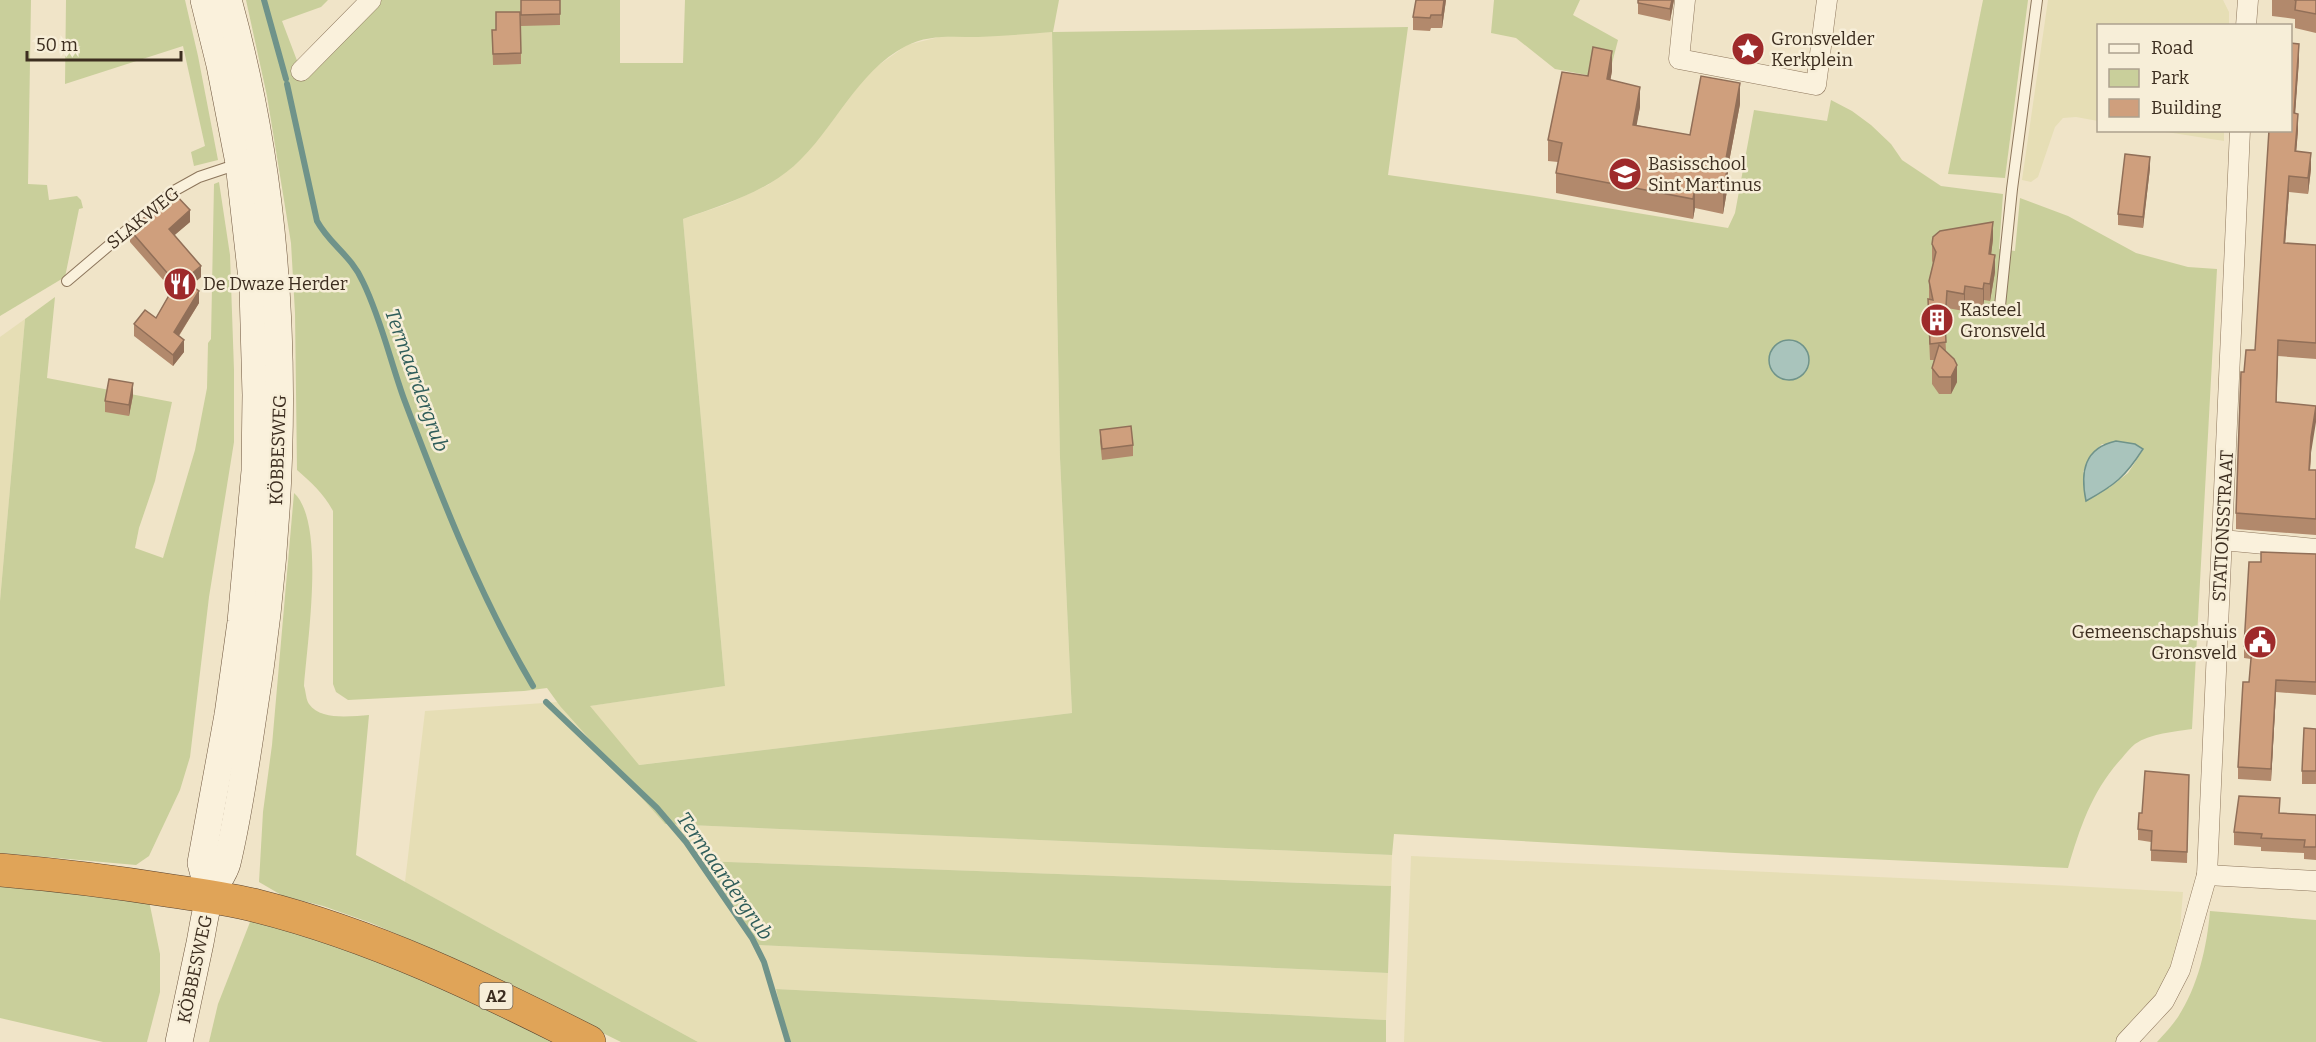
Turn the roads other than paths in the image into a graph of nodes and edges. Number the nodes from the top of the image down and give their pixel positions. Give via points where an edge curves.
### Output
1 (204, 0) edge
2 (228, 0) edge
3 (371, 0) edge
4 (1685, 0) edge
5 (2037, 0) edge
6 (2248, 0) edge
7 (1826, 5) edge
8 (2246, 24) edge
9 (301, 71) dead end
10 (2240, 132) edge
11 (250, 160) junction
12 (67, 281) dead end
13 (2000, 306) dead end
14 (2222, 540) junction
15 (2316, 549) edge
16 (0, 870) edge
17 (2206, 875) junction
18 (2316, 881) edge
19 (210, 897) junction
20 (182, 1030) edge
21 (589, 1042) edge
22 (2126, 1042) edge

1 - 11 main road, KÖBBESWEG
2 - 11 main road, KÖBBESWEG via 251,95
3 - 9 street
4 - 7 street via 1679,59 1816,86
5 - 13 lane
6 - 8 street
10 - 14 street, STATIONSSTRAAT
11 - 12 lane, SLAKWEG via 199,177 172,192
11 - 19 main road, KÖBBESWEG via 277,295 280,395 267,472 268,609 261,668 226,866
14 - 15 street
14 - 17 street, STATIONSSTRAAT
16 - 19 highway, A2
17 - 18 street
17 - 22 street, STATIONSSTRAAT via 2187,951 2176,978 2164,1001
19 - 20 main road, KÖBBESWEG
19 - 21 highway, A2 via 255,905 401,954

